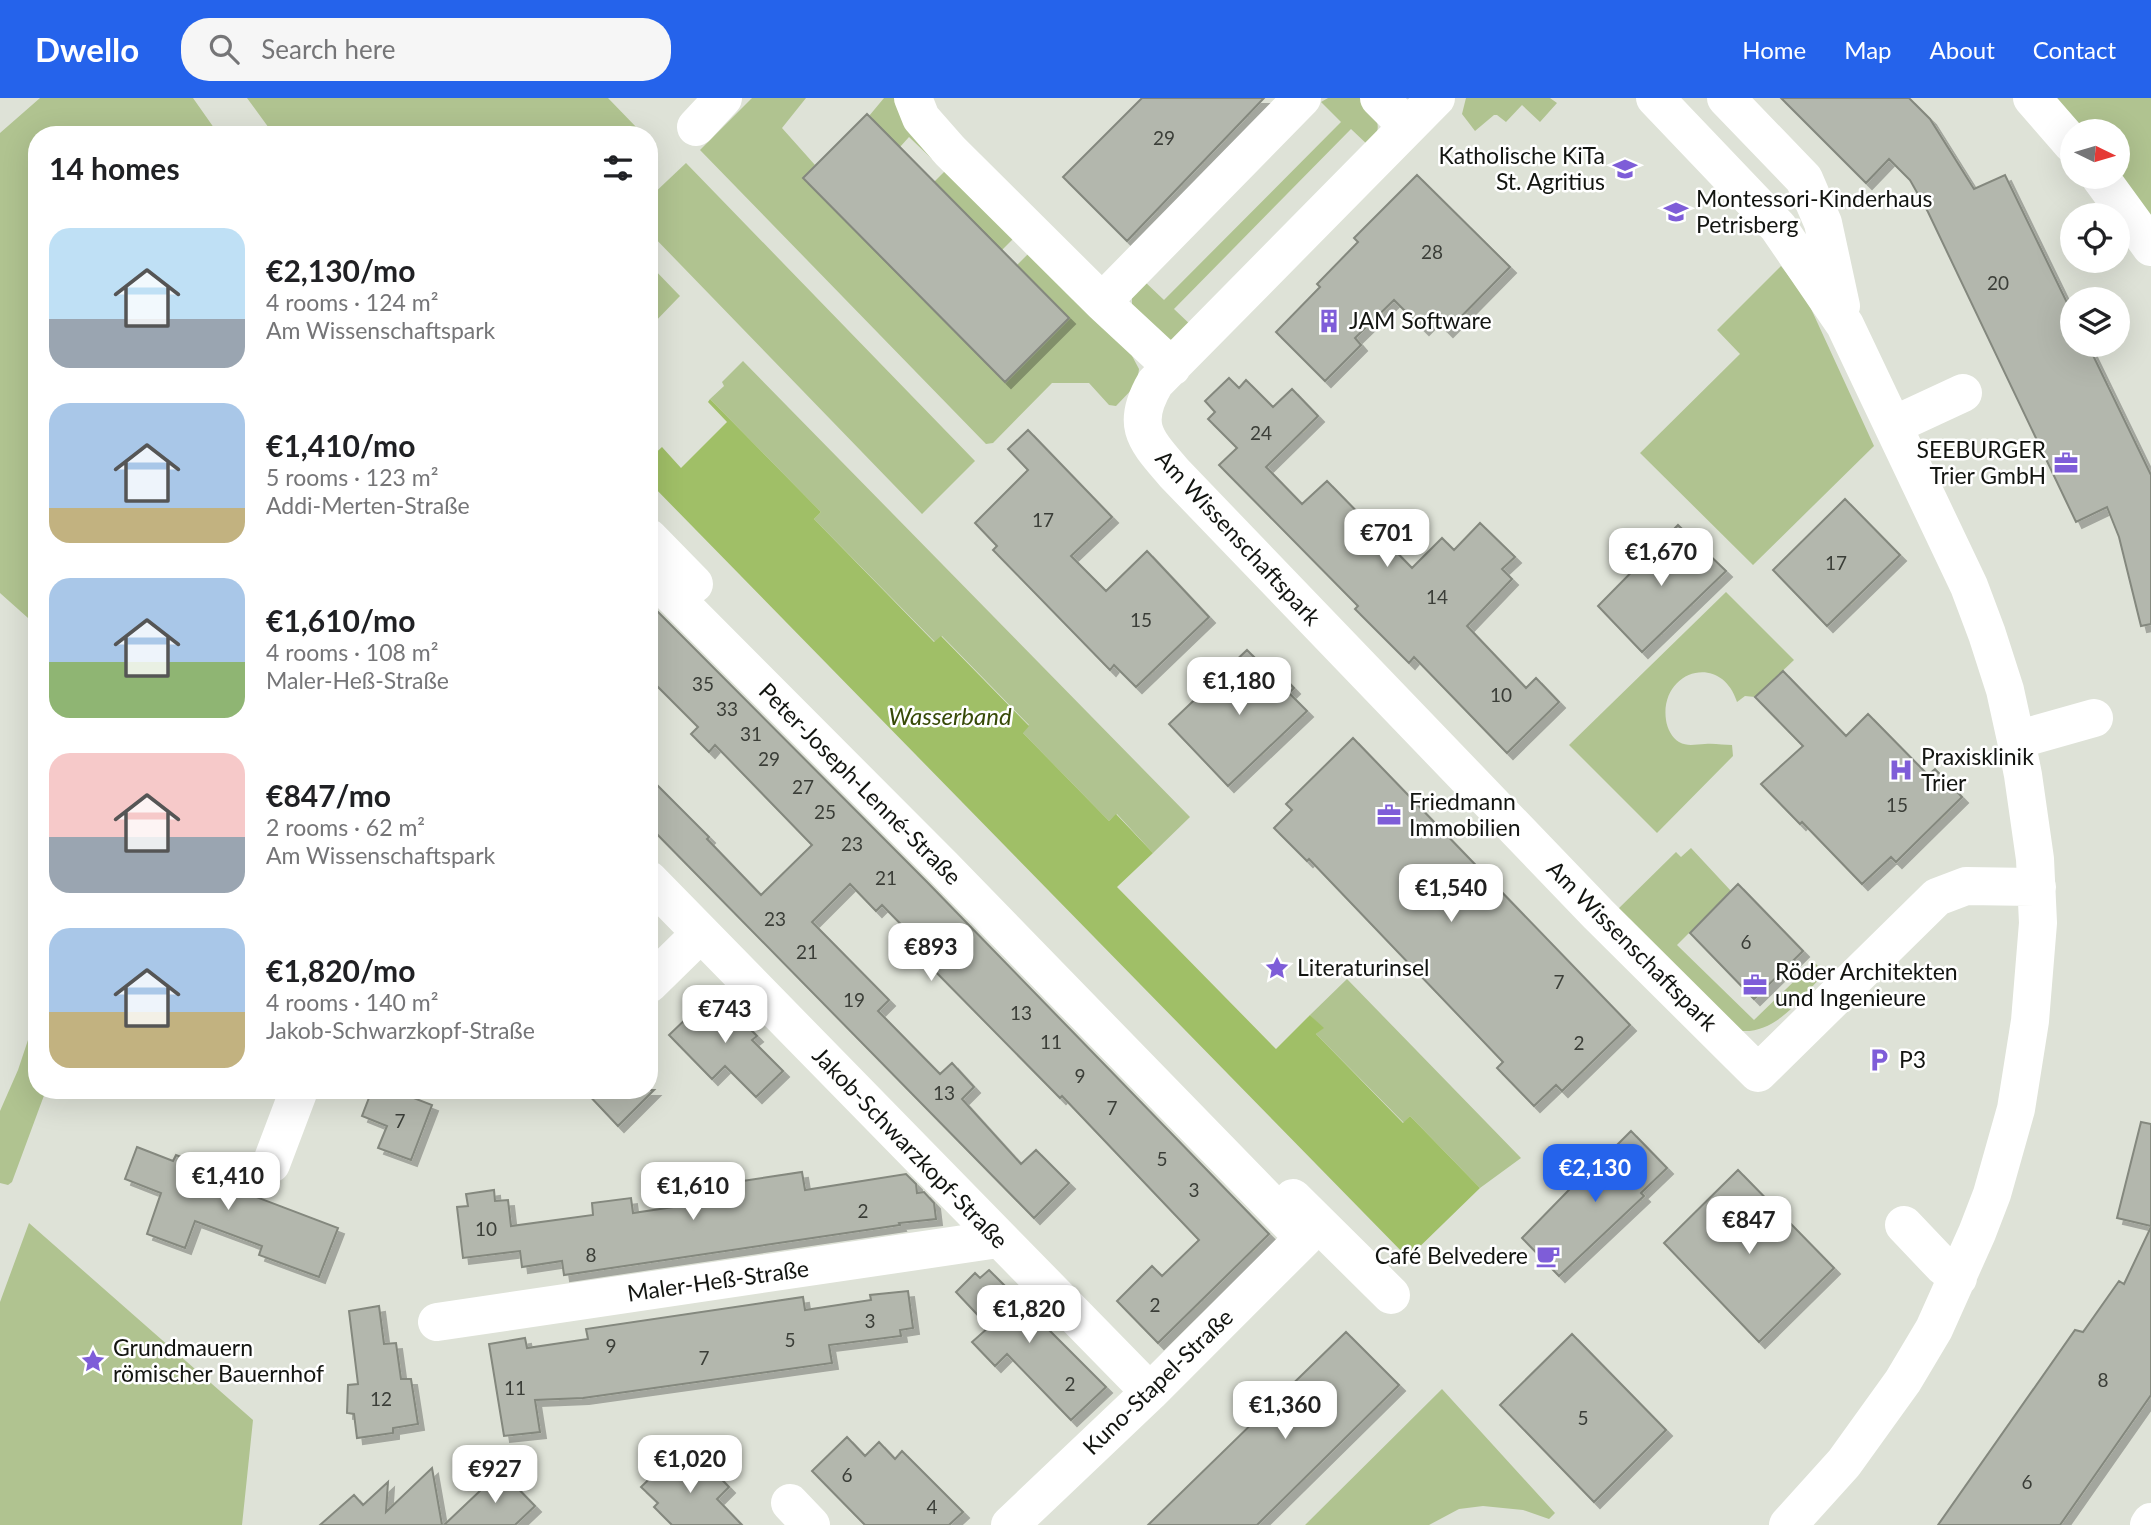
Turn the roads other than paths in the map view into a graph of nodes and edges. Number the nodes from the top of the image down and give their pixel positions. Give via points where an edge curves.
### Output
1 (723, 98) edge
2 (913, 98) edge
3 (1303, 98) edge
4 (1379, 98) edge
5 (1436, 98) edge
6 (1655, 98) edge
7 (1726, 98) edge
8 (2032, 98) edge
9 (1408, 126) junction
10 (696, 127) dead end
11 (2060, 130) edge
12 (2110, 189) edge
13 (2151, 247) edge
14 (1102, 302) junction
15 (1845, 325) junction
16 (1172, 367) junction
17 (1962, 393) dead end
18 (1894, 425) junction
19 (658, 547) edge
20 (658, 581) edge
21 (2094, 718) dead end
22 (2016, 740) junction
23 (2037, 887) junction
24 (658, 889) edge
25 (701, 933) junction
26 (658, 975) edge
27 (296, 1099) edge
28 (271, 1164) dead end
29 (1904, 1226) dead end
30 (1304, 1238) joint
31 (998, 1239) junction
32 (1958, 1278) junction
33 (1391, 1295) dead end
34 (438, 1322) dead end
35 (1150, 1392) junction
36 (1010, 1525) edge
37 (1788, 1525) edge

1 - 10 street
2 - 14 street via 921,118 950,151
3 - 14 street
4 - 9 street
5 - 9 street, Am Wissenschaftspark
6 - 15 street via 1778,227
7 - 15 street via 1812,193
8 - 11 street
9 - 16 street, Am Wissenschaftspark
12 - 13 street
14 - 16 street
15 - 18 street
16 - 23 street, Am Wissenschaftspark via 1154,383 1143,409 1147,441 1578,894 1758,1073 1937,897 1966,886
17 - 18 street
18 - 22 street via 1969,586
19 - 33 street
20 - 30 street, Peter-Joseph-Lenné-Straße
21 - 22 street
22 - 23 street
23 - 32 street via 2035,977 2016,1109 1992,1194
24 - 25 street, Jakob-Schwarzkopf-Straße
25 - 26 street
25 - 31 street, Jakob-Schwarzkopf-Straße
27 - 28 street
29 - 32 street
30 - 35 street, Kuno-Stapel-Straße
31 - 34 street, Maler-Heß-Straße
31 - 35 street, Jakob-Schwarzkopf-Straße
32 - 37 street via 1934,1329 1890,1401 1844,1463
35 - 36 street, Kuno-Stapel-Straße

